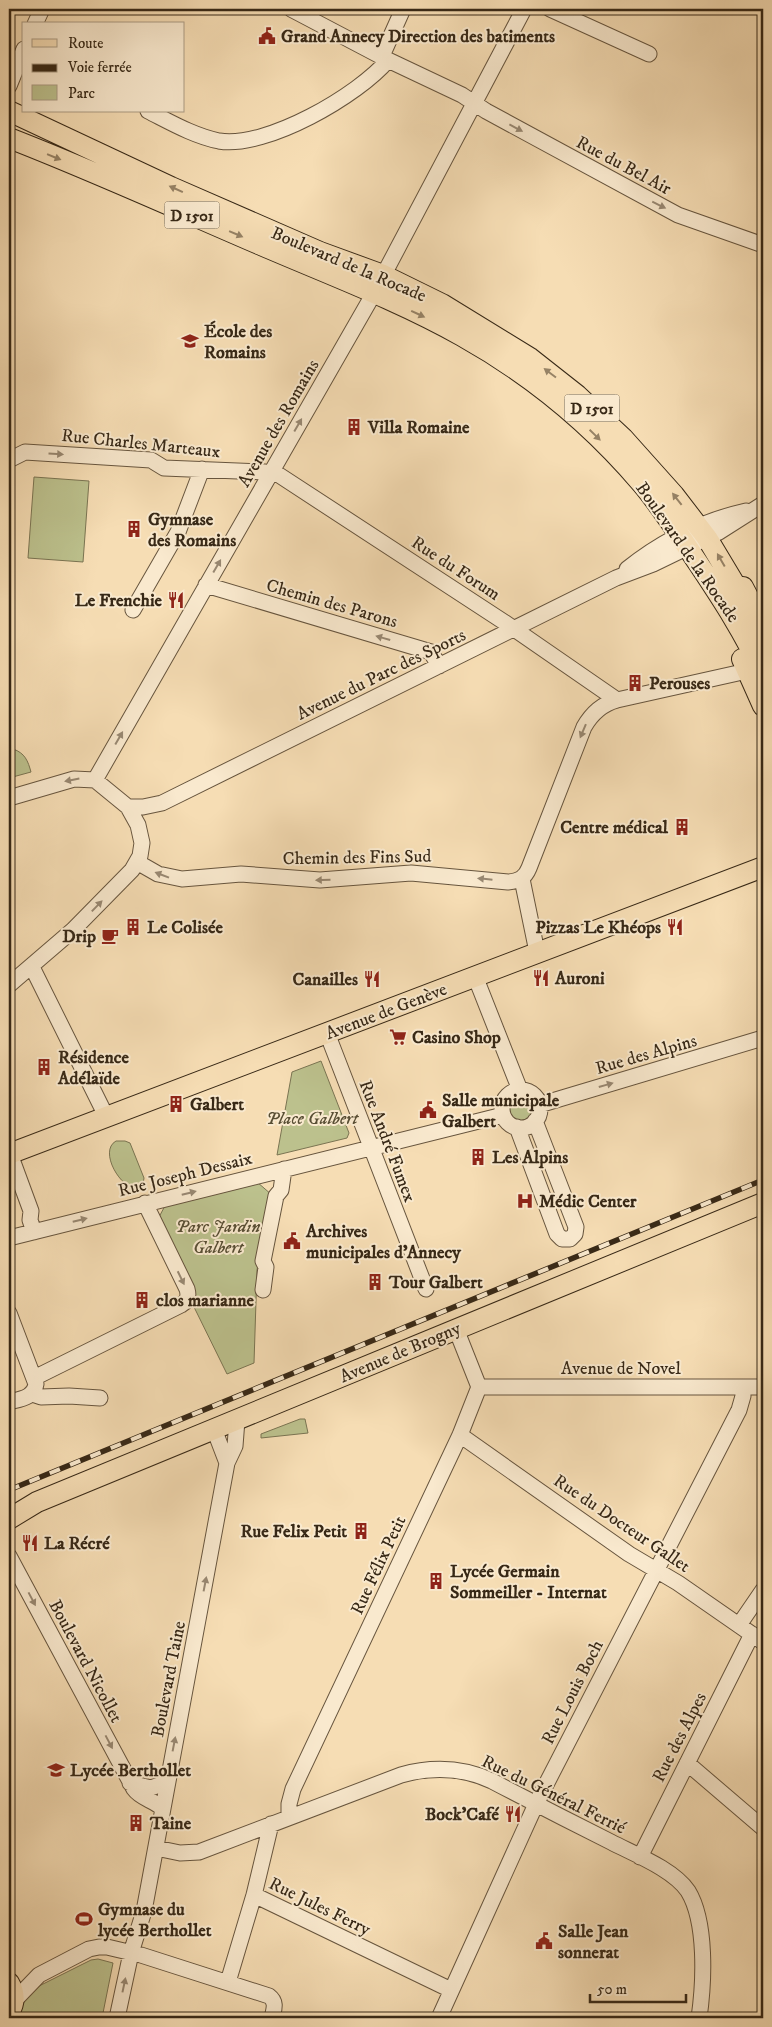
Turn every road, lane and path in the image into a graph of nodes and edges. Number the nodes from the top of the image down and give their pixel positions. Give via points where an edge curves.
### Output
1 (42, 9) edge
2 (291, 9) edge
3 (403, 9) edge
4 (524, 9) edge
5 (550, 9) edge
6 (36, 22) edge
7 (19, 52) edge
8 (649, 54) dead end
9 (385, 58) junction
10 (9, 86) edge
11 (474, 102) junction
12 (9, 112) edge
13 (150, 112) edge
14 (9, 132) edge
15 (59, 134) junction
16 (9, 138) edge
17 (763, 245) edge
18 (383, 275) junction
19 (374, 293) junction
20 (9, 460) edge
21 (202, 469) junction
22 (271, 473) junction
23 (758, 506) edge
24 (694, 541) junction
25 (734, 583) junction
26 (213, 587) junction
27 (132, 610) dead end
28 (763, 625) edge
29 (514, 629) junction
30 (439, 666) junction
31 (755, 666) edge
32 (617, 700) junction
33 (763, 706) edge
34 (95, 780) junction
35 (9, 798) edge
36 (162, 803) junction
37 (128, 807) junction
38 (141, 833) junction
39 (137, 862) junction
40 (763, 866) edge
41 (522, 879) junction
42 (537, 952) junction
43 (32, 966) junction
44 (475, 976) junction
45 (9, 985) edge
46 (328, 1033) junction
47 (763, 1038) edge
48 (518, 1091) junction
49 (539, 1105) junction
50 (503, 1115) junction
51 (106, 1118) junction
52 (535, 1121) junction
53 (517, 1127) junction
54 (371, 1149) junction
55 (10, 1154) edge
56 (284, 1169) junction
57 (9, 1174) edge
58 (145, 1203) junction
59 (763, 1203) edge
60 (32, 1226) junction
61 (9, 1238) edge
62 (426, 1289) dead end
63 (263, 1290) dead end
64 (9, 1313) edge
65 (456, 1329) junction
66 (34, 1378) junction
67 (479, 1387) junction
68 (743, 1387) junction
69 (763, 1387) edge
70 (32, 1394) junction
71 (100, 1398) dead end
72 (9, 1402) edge
73 (237, 1420) junction
74 (214, 1429) junction
75 (460, 1435) junction
76 (227, 1463) junction
77 (37, 1502) junction
78 (9, 1510) edge
79 (9, 1519) edge
80 (9, 1556) edge
81 (656, 1570) junction
82 (763, 1590) edge
83 (739, 1625) junction
84 (757, 1638) edge
85 (687, 1763) junction
86 (167, 1782) junction
87 (130, 1783) junction
88 (536, 1804) junction
89 (163, 1809) junction
90 (289, 1816) junction
91 (271, 1824) junction
92 (763, 1828) edge
93 (156, 1848) junction
94 (640, 1857) junction
95 (254, 1895) junction
96 (131, 1953) junction
97 (39, 1976) junction
98 (9, 1977) edge
99 (228, 1982) junction
100 (451, 1990) junction
101 (10, 1999) edge
102 (117, 2018) edge
103 (272, 2018) edge
104 (439, 2018) edge
105 (699, 2018) edge

1 - 6 street
2 - 9 street, Rue du Bel Air
3 - 9 street
4 - 11 street
5 - 8 street
7 - 10 street
9 - 11 street, Rue du Bel Air
9 - 13 street via 373,75 308,117 242,141 204,136
11 -> 17 street, Rue du Bel Air via 656,204 699,224
11 - 18 street
12 - 15 main road, Boulevard de la Rocade / D 1501
14 - 15 main road via 34,134 46,139
18 -> 15 main road, Boulevard de la Rocade / D 1501 via 232,214
16 -> 19 main road, Boulevard de la Rocade / D 1501
18 - 19 street, Avenue des Romains
24 -> 18 main road, Boulevard de la Rocade / D 1501 via 674,495 628,443 559,380 459,314
22 -> 19 street, Avenue des Romains
19 -> 24 main road, Boulevard de la Rocade / D 1501 via 463,336 538,386 624,464
20 -> 21 street, Rue Charles Marteaux via 25,452 151,460 164,468
21 - 22 street, Rue Charles Marteaux
21 - 27 street via 178,532
26 -> 22 street, Avenue des Romains
22 - 29 street, Rue du Forum via 282,477
23 - 24 street, Avenue du Parc des Sports via 730,526
25 -> 24 main road, Boulevard de la Rocade / D 1501
24 - 29 street, Avenue du Parc des Sports via 648,553 616,578
24 - 31 main road, Boulevard de la Rocade / D 1501
25 - 28 main road, D 1501 via 743,587
25 - 31 main road, Boulevard de la Rocade / D 1501
30 -> 26 street, Chemin des Parons via 431,652
34 -> 26 street, Avenue des Romains
29 - 30 street, Avenue du Parc des Sports
29 - 32 street, Rue du Forum
30 - 36 street, Avenue du Parc des Sports
31 - 32 street
31 - 33 main road
32 -> 41 street via 602,706 584,727 530,867
34 -> 35 street via 74,780
34 - 37 street
36 - 37 street, Avenue du Parc des Sports
36 - 38 street, Avenue du Parc des Sports
37 - 38 street
38 - 39 street via 142,850
41 -> 39 street, Chemin des Fins Sud via 508,882 411,873 320,880 241,874 182,879 158,874
43 -> 39 street via 73,930
40 - 42 main road, Avenue de Genève
41 - 42 street
42 - 44 main road, Avenue de Genève
43 - 45 street
43 - 51 street
44 - 46 main road, Avenue de Genève
44 - 48 street
46 - 51 main road, Avenue de Genève
46 - 54 street, Rue André Fumex
49 -> 47 street, Rue des Alpins
48 - 49 street via 531,1094
48 - 50 street via 505,1099
49 - 52 street
50 - 53 street
50 - 54 street, Rue Joseph Dessaix
51 - 55 main road, Avenue de Genève
52 - 53 street via 525,1127
52 - 53 street via 576,1227 570,1239 562,1239 557,1234
54 - 56 street, Rue Joseph Dessaix
54 - 62 street, Rue André Fumex
55 - 60 street via 31,1211
58 -> 56 street, Rue Joseph Dessaix
56 - 63 street via 263,1260 266,1267
57 - 60 street via 24,1215
60 -> 58 street, Rue Joseph Dessaix
58 -> 66 street via 186,1289 186,1301
59 - 65 main road, Avenue de Brogny
60 - 61 street, Rue Joseph Dessaix
64 - 66 street
65 - 67 street
65 - 73 main road, Avenue de Brogny
66 - 70 street via 36,1388
67 - 68 street, Avenue de Novel
67 - 75 street, Rue Félix Petit
68 - 69 street, Avenue de Novel
68 - 81 street, Rue Louis Boch via 739,1410
70 - 71 street
70 - 72 street
73 - 74 main road, Avenue de Brogny
73 - 76 street, Boulevard Taine via 235,1446
74 - 76 street
74 - 77 main road, Avenue de Brogny
75 - 81 street, Rue du Docteur Gallet
75 - 90 street, Rue Félix Petit via 293,1789
86 -> 76 street, Boulevard Taine
77 - 78 main road, Avenue de Brogny
77 - 79 main road, Avenue de Brogny
80 -> 87 street, Boulevard Nicollet
81 - 83 street, Rue du Docteur Gallet
81 - 88 street, Rue Louis Boch
82 - 83 street
83 - 84 street, Rue du Docteur Gallet
84 - 85 street, Rue des Alpes
85 - 92 street
85 - 94 street, Rue des Alpes
86 - 87 street via 152,1788
86 - 89 street, Boulevard Taine
87 - 89 street, Boulevard Nicollet via 140,1796
88 - 90 street, Rue du Général Ferrié via 477,1774 432,1769 393,1777
88 - 94 street, Rue du Général Ferrié
88 - 100 street, Rue Louis Boch
89 - 93 street, Boulevard Taine
90 - 91 street, Rue du Général Ferrié
91 - 93 street, Rue du Général Ferrié via 199,1852 180,1853
91 - 95 street
93 - 96 street, Boulevard Taine via 144,1911
94 - 105 street, Rue du Général Ferrié via 681,1882 694,1904 702,1968
95 - 99 street, Rue Jules Ferry
95 - 100 street, Rue Jules Ferry
96 - 97 street via 107,1947 94,1948
96 - 99 street
102 -> 96 street, Boulevard Taine
97 - 98 street
97 - 101 street
99 - 103 street via 272,1997 275,2005
100 - 104 street, Rue Louis Boch

